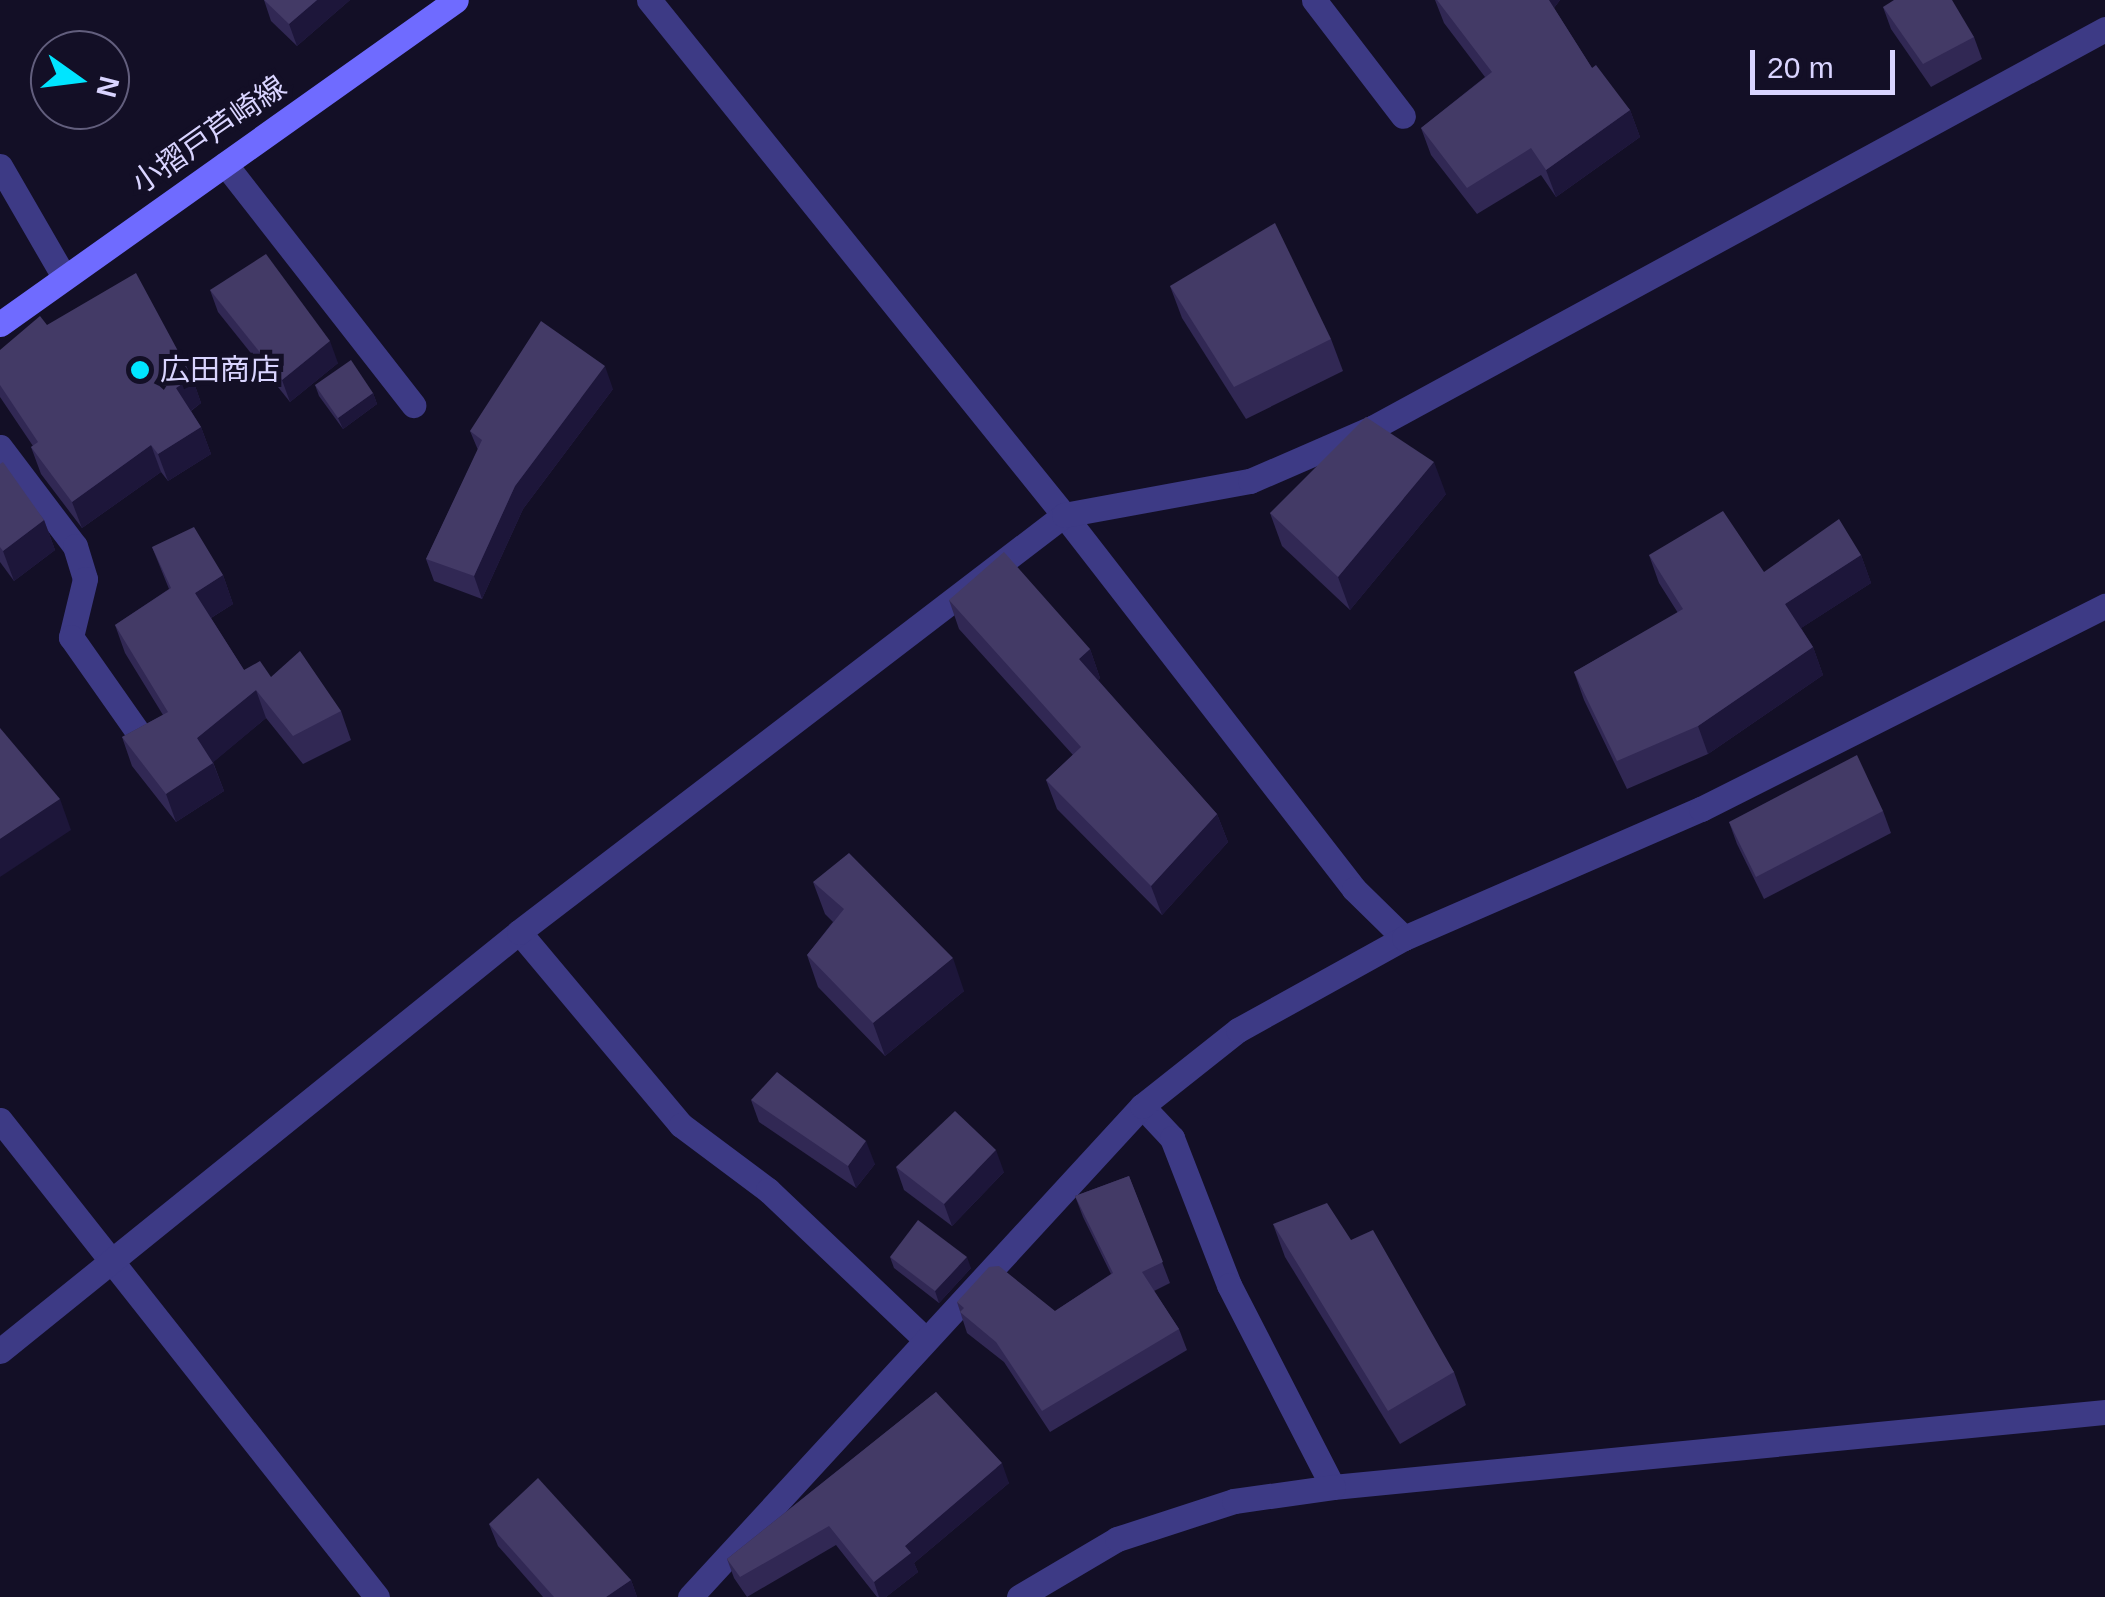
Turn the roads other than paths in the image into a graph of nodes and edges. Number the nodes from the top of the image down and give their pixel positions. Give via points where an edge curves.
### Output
1 (456, 0) edge
2 (649, 0) edge
3 (1314, 0) edge
4 (2105, 29) edge
5 (1403, 116) dead end
6 (226, 164) junction
7 (0, 166) edge
8 (64, 277) junction
9 (0, 324) edge
10 (413, 405) dead end
11 (0, 447) edge
12 (1064, 515) junction
13 (2105, 606) edge
14 (137, 730) edge
15 (519, 932) junction
16 (1404, 938) junction
17 (1142, 1106) junction
18 (0, 1120) edge
19 (112, 1260) junction
20 (924, 1338) junction
21 (0, 1351) edge
22 (2105, 1412) edge
23 (1332, 1487) junction
24 (377, 1597) edge
25 (690, 1597) edge
26 (1019, 1597) edge

1 - 6 main road, 小摺戸芦崎線
2 - 12 street
3 - 5 street
4 - 12 street via 1374,428 1250,481
6 - 8 main road, 小摺戸芦崎線
6 - 10 street
7 - 8 street
8 - 9 main road, 小摺戸芦崎線
11 - 14 street via 75,546 85,579 70,636
12 - 15 street
12 - 16 street via 1354,889
13 - 16 street via 1702,808
15 - 19 street
15 - 20 street via 681,1125 768,1190
16 - 17 street via 1238,1030
17 - 20 street
17 - 23 street via 1172,1138 1228,1285
18 - 19 street
19 - 21 street
19 - 24 street
20 - 25 street
22 - 23 street
23 - 26 street via 1234,1501 1116,1539

